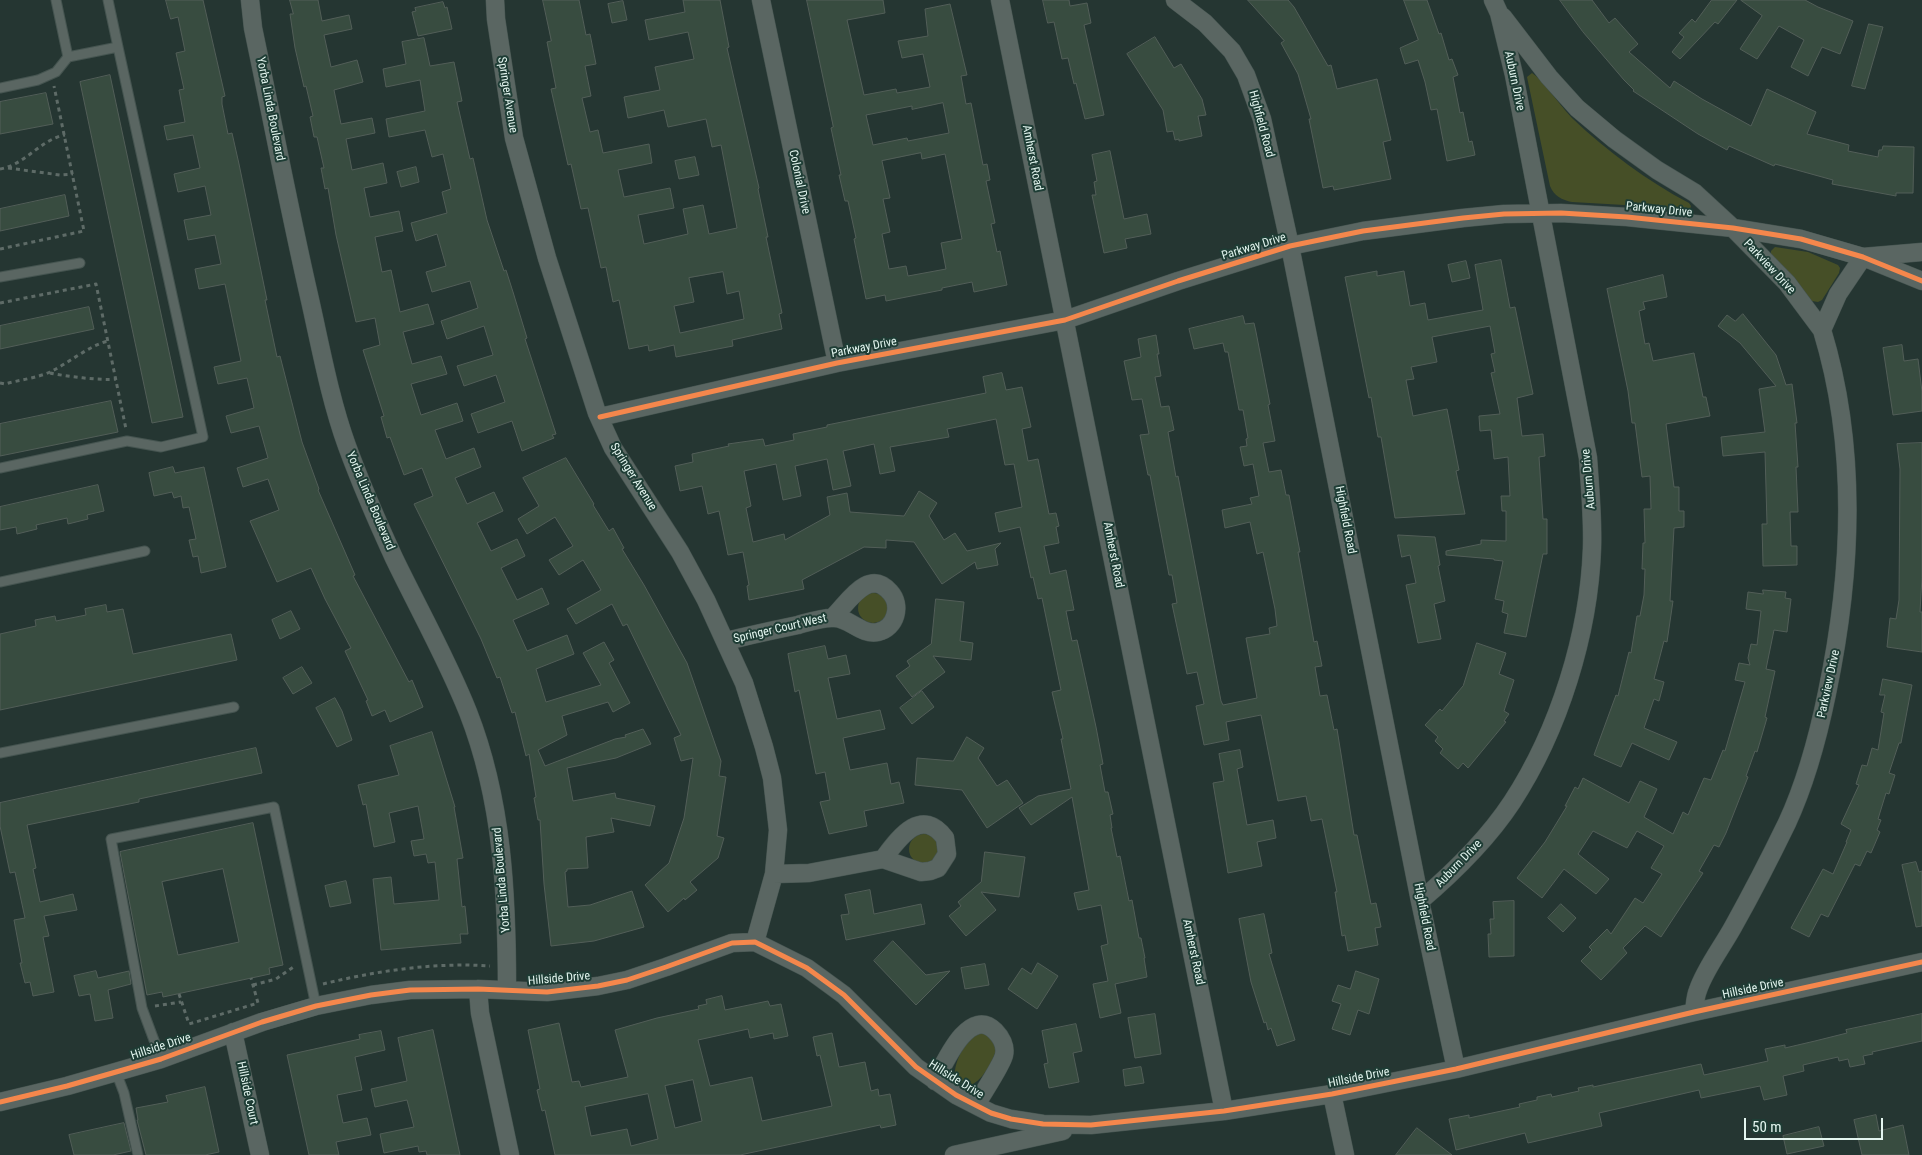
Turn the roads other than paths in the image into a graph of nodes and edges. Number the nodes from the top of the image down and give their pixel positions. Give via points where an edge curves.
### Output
1 (56, 0) edge
2 (108, 0) edge
3 (250, 0) edge
4 (495, 0) edge
5 (761, 0) edge
6 (1000, 0) edge
7 (1175, 0) edge
8 (1496, 7) edge
9 (118, 48) junction
10 (68, 57) junction
11 (0, 88) edge
12 (1541, 213) junction
13 (1733, 228) junction
14 (1290, 246) junction
15 (1922, 252) edge
16 (1864, 257) junction
17 (80, 263) dead end
18 (0, 277) edge
19 (1922, 281) edge
20 (1065, 320) junction
21 (1822, 330) junction
22 (837, 363) junction
23 (600, 417) junction
24 (0, 468) edge
25 (145, 551) dead end
26 (0, 582) edge
27 (833, 617) dead end
28 (726, 641) junction
29 (234, 706) dead end
30 (0, 753) edge
31 (883, 859) dead end
32 (774, 874) junction
33 (1420, 901) junction
34 (755, 942) junction
35 (1922, 962) edge
36 (478, 989) junction
37 (507, 990) junction
38 (316, 1006) junction
39 (1694, 1012) junction
40 (233, 1032) junction
41 (161, 1059) junction
42 (1456, 1069) junction
43 (116, 1072) junction
44 (934, 1081) junction
45 (1332, 1094) junction
46 (0, 1102) edge
47 (976, 1105) junction
48 (1224, 1111) junction
49 (1091, 1125) junction
50 (138, 1155) edge
51 (260, 1155) edge
52 (510, 1155) edge
53 (954, 1155) edge
54 (1345, 1155) edge

1 - 10 lane
2 - 9 lane
3 - 37 street, Yorba Linda Boulevard via 298,249 331,396 367,498 447,661 484,759 502,855 508,930
4 - 23 street, Springer Avenue via 514,138 547,258
5 - 22 street, Colonial Drive
6 - 20 street, Amherst Road
7 - 14 street, Highfield Road via 1220,36 1246,75 1262,119
8 - 12 street, Auburn Drive
8 - 13 street, Auburn Drive via 1577,108 1621,144 1694,193
9 - 10 lane
9 - 24 lane via 203,437 161,447 127,441
10 - 11 lane via 56,72 38,80
12 - 13 street, Parkway Drive via 1626,217
12 - 14 street, Parkway Drive via 1419,223
12 - 33 street, Auburn Drive via 1588,458 1592,549 1588,595 1572,666 1556,715 1534,765 1512,803 1476,849 1452,875
13 - 16 street, Parkway Drive via 1801,239
13 - 21 street, Parkview Drive via 1787,283
14 - 20 street, Parkway Drive
14 - 33 street, Highfield Road
15 - 16 street, Parkway Drive
16 - 19 street, Parkway Drive
16 - 21 street via 1838,294
17 - 18 lane
20 - 22 street, Parkway Drive
20 - 48 street, Amherst Road
21 - 39 street, Parkview Drive via 1838,396 1849,506 1835,656 1808,770 1761,876 1698,990
22 - 23 street, Parkway Drive
23 - 28 street, Springer Avenue via 613,448 680,552
25 - 26 lane
27 - 28 street, Springer Court West
28 - 32 street, Springer Avenue via 750,699 772,778 778,830
29 - 30 lane
31 - 32 street via 809,874
32 - 34 street, Springer Avenue
33 - 42 street, Highfield Road
34 - 37 street, Hillside Drive via 732,943 620,981 547,992
34 - 44 street, Hillside Drive via 826,981
35 - 39 street, Hillside Drive
36 - 37 street, Hillside Drive
36 - 38 street, Hillside Drive via 410,990
36 - 52 street via 480,1013
38 - 40 street, Hillside Drive
38 - 41 lane via 274,808 111,839 142,1008
39 - 42 street, Hillside Drive
40 - 41 street, Hillside Drive
40 - 51 street, Hillside Court
41 - 43 street, Hillside Drive
42 - 45 street, Hillside Drive
43 - 46 street, Hillside Drive
43 - 50 lane
44 - 47 street, Hillside Drive
44 - 47 street, Hillside Drive via 962,1034 980,1025 992,1028 1004,1046 1004,1056
45 - 48 street, Hillside Drive
45 - 54 street
47 - 49 street, Hillside Drive via 1011,1119 1043,1124
48 - 49 street, Hillside Drive
49 - 53 street

